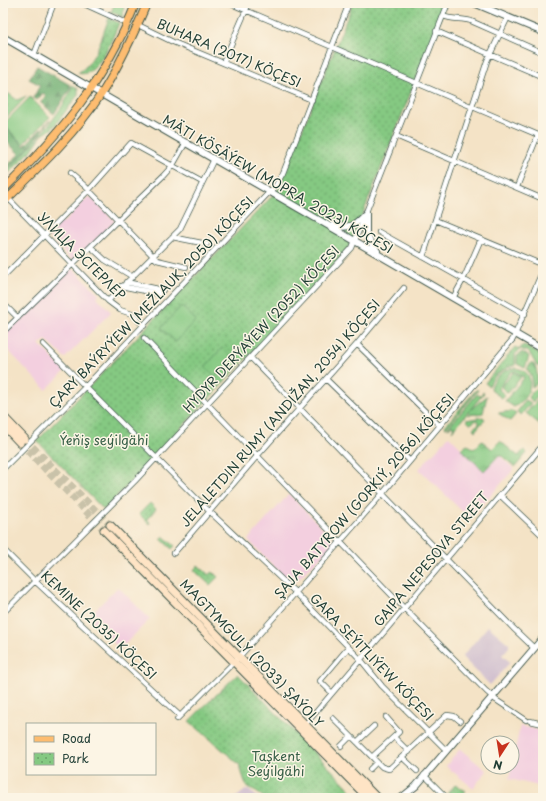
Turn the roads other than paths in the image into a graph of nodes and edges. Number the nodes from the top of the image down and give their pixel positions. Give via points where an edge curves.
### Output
1 (54, 3) edge
2 (82, 3) edge
3 (136, 3) edge
4 (147, 3) edge
5 (229, 3) edge
6 (249, 3) edge
7 (348, 3) edge
8 (448, 3) edge
9 (474, 3) edge
10 (246, 10) junction
11 (443, 16) junction
12 (508, 17) junction
13 (128, 24) junction
14 (138, 25) junction
15 (436, 31) junction
16 (543, 32) edge
17 (501, 34) junction
18 (3, 37) edge
19 (332, 47) junction
20 (543, 53) edge
21 (34, 55) junction
22 (490, 55) junction
23 (223, 63) junction
24 (543, 77) edge
25 (416, 82) junction
26 (92, 88) junction
27 (102, 94) junction
28 (312, 100) junction
29 (471, 106) junction
30 (396, 136) junction
31 (541, 136) edge
32 (186, 142) junction
33 (214, 159) junction
34 (454, 160) junction
35 (173, 164) junction
36 (70, 173) dead end
37 (202, 182) junction
38 (516, 187) junction
39 (3, 190) edge
40 (89, 190) junction
41 (272, 191) junction
42 (543, 199) edge
43 (6, 201) edge
44 (366, 212) junction
45 (119, 220) junction
46 (435, 220) junction
47 (322, 221) junction
48 (379, 232) dead end
49 (44, 235) junction
50 (172, 237) junction
51 (481, 239) junction
52 (356, 241) junction
53 (207, 244) dead end
54 (92, 247) junction
55 (152, 256) junction
56 (423, 257) junction
57 (384, 258) junction
58 (543, 264) edge
59 (74, 265) junction
60 (186, 267) dead end
61 (543, 270) edge
62 (3, 277) edge
63 (133, 277) junction
64 (464, 280) junction
65 (126, 282) junction
66 (121, 286) junction
67 (404, 288) dead end
68 (453, 298) junction
69 (108, 301) junction
70 (3, 303) edge
71 (524, 314) junction
72 (18, 318) junction
73 (144, 326) junction
74 (3, 332) edge
75 (516, 334) junction
76 (144, 338) dead end
77 (43, 344) dead end
78 (357, 344) junction
79 (543, 350) edge
80 (251, 358) junction
81 (326, 379) junction
82 (85, 387) junction
83 (208, 404) junction
84 (300, 409) junction
85 (3, 416) edge
86 (3, 425) edge
87 (440, 426) junction
88 (543, 445) edge
89 (258, 456) junction
90 (156, 458) junction
91 (410, 462) junction
92 (3, 469) edge
93 (383, 493) junction
94 (500, 495) junction
95 (209, 512) junction
96 (107, 528) tunnel mouth
97 (543, 536) edge
98 (341, 541) junction
99 (3, 550) edge
100 (174, 553) dead end
101 (447, 559) junction
102 (35, 581) junction
103 (295, 592) junction
104 (404, 608) junction
105 (3, 613) edge
106 (543, 638) edge
107 (348, 648) junction
108 (534, 648) junction
109 (237, 659) junction
110 (360, 660) junction
111 (332, 693) junction
112 (492, 696) junction
113 (179, 717) joint
114 (386, 717) dead end
115 (333, 718) dead end
116 (460, 721) dead end
117 (543, 724) edge
118 (305, 725) junction
119 (374, 726) dead end
120 (430, 733) junction
121 (351, 736) junction
122 (394, 737) junction
123 (357, 742) junction
124 (341, 746) dead end
125 (446, 750) junction
126 (409, 752) junction
127 (372, 757) junction
128 (403, 758) junction
129 (377, 762) junction
130 (370, 769) dead end
131 (417, 771) dead end
132 (424, 775) junction
133 (416, 786) junction
134 (368, 798) edge
135 (377, 798) edge
136 (401, 798) edge
137 (410, 798) edge
138 (447, 798) edge

1 - 21 street
2 - 13 street
3 - 13 main road
4 - 14 main road
5 - 10 street
6 - 10 street
7 - 19 street, ÇARY BAÝRYÝEW (MEŽLAUK, 2050) KÖÇESI
8 - 11 street, HYDYR DERÝAÝEW (2052) KÖÇESI
9 - 12 street
10 - 19 street
10 - 23 street
11 - 15 street, HYDYR DERÝAÝEW (2052) KÖÇESI
11 - 17 street via 465,19
12 - 16 street
12 - 17 street
13 - 26 main road
14 - 23 street, BUHARA (2017) KÖÇESI
14 - 27 main road
15 - 22 street
15 - 25 street, HYDYR DERÝAÝEW (2052) KÖÇESI
17 - 20 street
17 - 22 street
18 - 21 street, MÄTI KÖSÄÝEW (MOPRA, 2023) KÖÇESI
19 - 25 street
19 - 28 street, ÇARY BAÝRYÝEW (MEŽLAUK, 2050) KÖÇESI
21 - 26 street, MÄTI KÖSÄÝEW (MOPRA, 2023) KÖÇESI
22 - 24 street
22 - 29 street
23 - 28 street, BUHARA (2017) KÖÇESI
25 - 29 street
25 - 30 street, HYDYR DERÝAÝEW (2052) KÖÇESI
26 - 27 street, MÄTI KÖSÄÝEW (MOPRA, 2023) KÖÇESI
26 - 39 main road via 50,142
27 - 32 street, MÄTI KÖSÄÝEW (MOPRA, 2023) KÖÇESI
27 - 43 main road via 58,148
28 - 41 street, ÇARY BAÝRYÝEW (MEŽLAUK, 2050) KÖÇESI via 283,173
29 - 31 street
29 - 34 street
30 - 34 street
30 - 44 street, HYDYR DERÝAÝEW (2052) KÖÇESI
31 - 38 street
32 - 33 street, MÄTI KÖSÄÝEW (MOPRA, 2023) KÖÇESI
32 - 35 street
33 - 37 street
33 - 41 street, MÄTI KÖSÄÝEW (MOPRA, 2023) KÖÇESI
34 - 38 street
34 - 46 street
35 - 37 street
35 - 40 street via 131,143
35 - 45 street
36 - 40 street
37 - 50 street via 184,222
38 - 42 street
40 - 45 street
40 - 49 street
41 - 47 street, MÄTI KÖSÄÝEW (MOPRA, 2023) KÖÇESI
41 - 73 street, ÇARY BAÝRYÝEW (MEŽLAUK, 2050) KÖÇESI
43 - 49 street, УЛИЦА ЭСГЕРЛЕР
44 - 47 street via 352,227
44 - 52 street, HYDYR DERÝAÝEW (2052) KÖÇESI
44 - 57 street via 367,240
45 - 54 street
45 - 55 street
46 - 51 street
46 - 56 street
47 - 52 street, MÄTI KÖSÄÝEW (MOPRA, 2023) KÖÇESI
48 - 56 street
49 - 59 street, УЛИЦА ЭСГЕРЛЕР
49 - 62 street
50 - 53 street
50 - 55 street
51 - 58 street
51 - 64 street
52 - 57 street, MÄTI KÖSÄÝEW (MOPRA, 2023) KÖÇESI
52 - 80 street, HYDYR DERÝAÝEW (2052) KÖÇESI
54 - 59 street
54 - 63 street via 105,260
55 - 60 street via 157,260
55 - 63 street
56 - 64 street
57 - 68 street, MÄTI KÖSÄÝEW (MOPRA, 2023) KÖÇESI
59 - 69 street, УЛИЦА ЭСГЕРЛЕР
59 - 72 street
61 - 71 street, ŞAJA BATYROW (GORKIÝ, 2056) KÖÇESI
63 - 65 street
64 - 68 street
64 - 71 street
65 - 66 street
65 - 66 street via 163,290 160,294
66 - 69 street
67 - 78 street, JELALETDIN RUMY (ANDIŽAN, 2054) KÖÇESI
68 - 75 street, MÄTI KÖSÄÝEW (MOPRA, 2023) KÖÇESI
69 - 73 street, УЛИЦА ЭСГЕРЛЕР via 120,310 132,314
70 - 72 street
71 - 75 street, ŞAJA BATYROW (GORKIÝ, 2056) KÖÇESI
72 - 74 street
73 - 82 street, ÇARY BAÝRYÝEW (MEŽLAUK, 2050) KÖÇESI
75 - 79 street, MÄTI KÖSÄÝEW (MOPRA, 2023) KÖÇESI
75 - 87 street, ŞAJA BATYROW (GORKIÝ, 2056) KÖÇESI
76 - 83 street
77 - 82 street, GARA SEÝITLIÝEW KÖÇESI
78 - 81 street, JELALETDIN RUMY (ANDIŽAN, 2054) KÖÇESI
78 - 87 street
80 - 83 street, HYDYR DERÝAÝEW (2052) KÖÇESI
80 - 84 street
81 - 84 street, JELALETDIN RUMY (ANDIŽAN, 2054) KÖÇESI
81 - 91 street
82 - 90 street, GARA SEÝITLIÝEW KÖÇESI
82 - 92 street, ÇARY BAÝRYÝEW (MEŽLAUK, 2050) KÖÇESI
83 - 89 street
83 - 90 street, HYDYR DERÝAÝEW (2052) KÖÇESI
84 - 89 street, JELALETDIN RUMY (ANDIŽAN, 2054) KÖÇESI
84 - 93 street
85 - 86 main road via 22,441
87 - 91 street, ŞAJA BATYROW (GORKIÝ, 2056) KÖÇESI
88 - 94 street, GAIPA NEPESOVA STREET
89 - 95 street, JELALETDIN RUMY (ANDIŽAN, 2054) KÖÇESI
89 - 98 street
90 - 95 street, GARA SEÝITLIÝEW KÖÇESI
90 - 102 street, HYDYR DERÝAÝEW (2052) KÖÇESI
91 - 93 street, ŞAJA BATYROW (GORKIÝ, 2056) KÖÇESI
93 - 98 street, ŞAJA BATYROW (GORKIÝ, 2056) KÖÇESI
93 - 101 street
94 - 97 street
94 - 101 street, GAIPA NEPESOVA STREET
95 - 100 street, JELALETDIN RUMY (ANDIŽAN, 2054) KÖÇESI
95 - 103 street, GARA SEÝITLIÝEW KÖÇESI
96 - 109 main road, MAGTYMGULY (2033) ŞAÝOLY
98 - 103 street, ŞAJA BATYROW (GORKIÝ, 2056) KÖÇESI
98 - 104 street
99 - 102 street, KEMINE (2035) KÖÇESI
101 - 104 street, GAIPA NEPESOVA STREET
101 - 108 street via 512,630
102 - 105 street, HYDYR DERÝAÝEW (2052) KÖÇESI
102 - 113 street, KEMINE (2035) KÖÇESI
103 - 107 street, GARA SEÝITLIÝEW KÖÇESI
103 - 109 street, ŞAJA BATYROW (GORKIÝ, 2056) KÖÇESI
104 - 110 street, GAIPA NEPESOVA STREET
104 - 112 street
106 - 108 street
107 - 110 street, GARA SEÝITLIÝEW KÖÇESI
107 - 111 street via 320,680
108 - 112 street
109 - 113 street, ŞAJA BATYROW (GORKIÝ, 2056) KÖÇESI
109 - 118 main road, MAGTYMGULY (2033) ŞAÝOLY
109 - 134 main road, MAGTYMGULY (2033) ŞAÝOLY
110 - 111 street, GAIPA NEPESOVA STREET
110 - 120 street, GARA SEÝITLIÝEW KÖÇESI via 382,686
111 - 118 street, GAIPA NEPESOVA STREET
112 - 117 street via 528,721
112 - 125 street
114 - 122 street via 399,731
115 - 121 street
116 - 120 street via 454,716 447,715
118 - 135 main road, MAGTYMGULY (2033) ŞAÝOLY
119 - 123 street
120 - 125 street, GARA SEÝITLIÝEW KÖÇESI
120 - 126 street
121 - 123 street
121 - 124 street
122 - 126 street
122 - 127 street
123 - 127 street
125 - 132 street
126 - 128 street
127 - 129 street
128 - 129 street via 389,769
128 - 131 street
129 - 130 street
132 - 133 street
132 - 138 street
133 - 136 street
133 - 137 street

